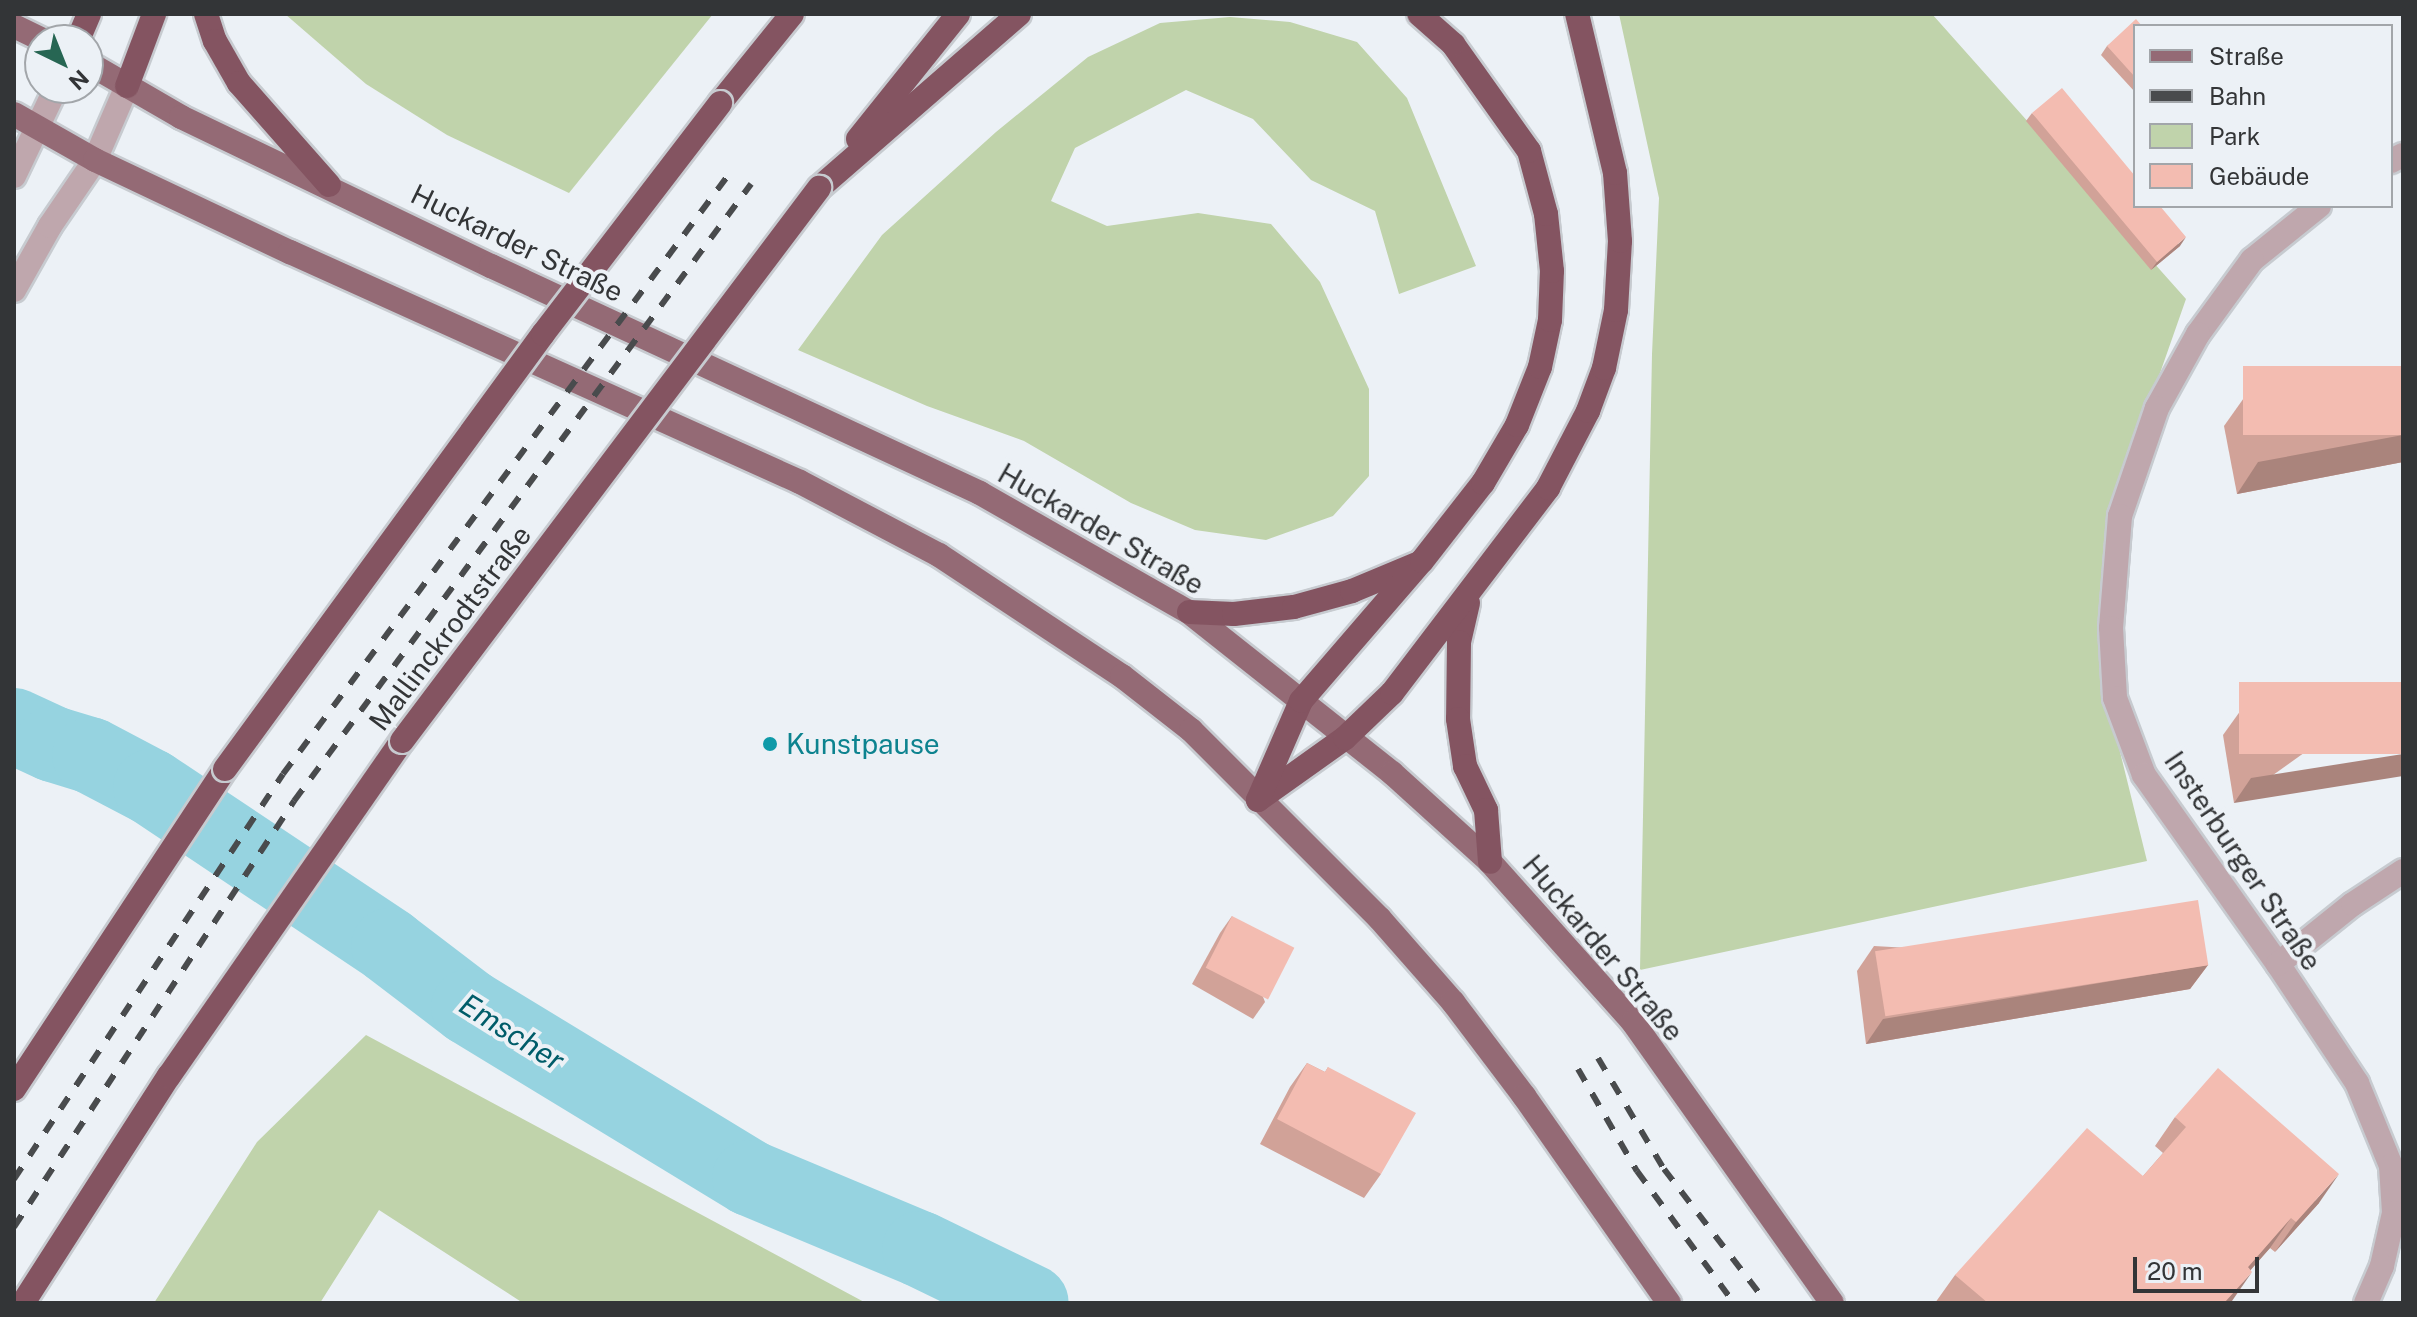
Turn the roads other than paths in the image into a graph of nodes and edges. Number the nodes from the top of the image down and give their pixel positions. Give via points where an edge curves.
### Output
1 (154, 14) edge
2 (206, 14) edge
3 (792, 14) edge
4 (958, 14) edge
5 (1019, 14) edge
6 (1419, 14) edge
7 (1577, 14) edge
8 (104, 72) edge
9 (127, 86) junction
10 (48, 104) edge
11 (14, 114) edge
12 (37, 127) junction
13 (95, 160) junction
14 (14, 176) edge
15 (329, 185) junction
16 (819, 188) junction
17 (2317, 208) edge
18 (14, 290) edge
19 (1422, 561) junction
20 (1470, 594) junction
21 (1189, 612) junction
22 (1301, 701) junction
23 (1345, 738) junction
24 (1258, 800) junction
25 (1490, 862) junction
26 (2403, 871) edge
27 (2278, 964) junction
28 (14, 1089) edge
29 (2399, 1213) edge
30 (23, 1303) edge
31 (1669, 1303) edge
32 (1832, 1303) edge
33 (2366, 1303) edge

1 - 9 highway
2 - 15 highway via 239,83
3 - 28 highway, bridge via 543,334 225,769
4 - 16 highway, Mallinckrodtstraße
5 - 16 highway
6 - 19 highway via 1453,44 1529,151 1546,214 1552,271 1550,320 1540,367 1517,425 1483,483
7 - 20 highway via 1615,173 1620,241 1616,310 1588,411 1548,488
8 - 9 main road, Huckarder Straße
9 - 13 street
9 - 15 main road, Huckarder Straße via 181,117
10 - 12 street
11 - 12 main road
12 - 13 main road
12 - 14 street
13 - 18 street
13 - 24 main road via 800,482 939,555 1122,676 1191,730
15 - 21 main road, Huckarder Straße via 980,493
16 - 30 highway, Mallinckrodtstraße, bridge via 402,741 169,1076
17 - 27 street, Insterburger Straße via 2252,260 2198,334 2157,408 2120,516 2111,628 2115,698 2144,775
19 - 21 highway via 1352,591 1294,607 1234,614
19 - 22 highway
20 - 23 highway via 1392,693
20 - 25 highway via 1459,642 1458,719 1465,766 1486,810
21 - 22 main road, Huckarder Straße
22 - 23 main road, Huckarder Straße
22 - 24 highway
23 - 24 highway
23 - 25 main road, Huckarder Straße
24 - 31 main road via 1380,919 1453,1002
25 - 32 main road, Huckarder Straße via 1633,1022
26 - 27 street
27 - 29 street, Insterburger Straße via 2357,1083 2391,1166
29 - 33 street, Insterburger Straße

